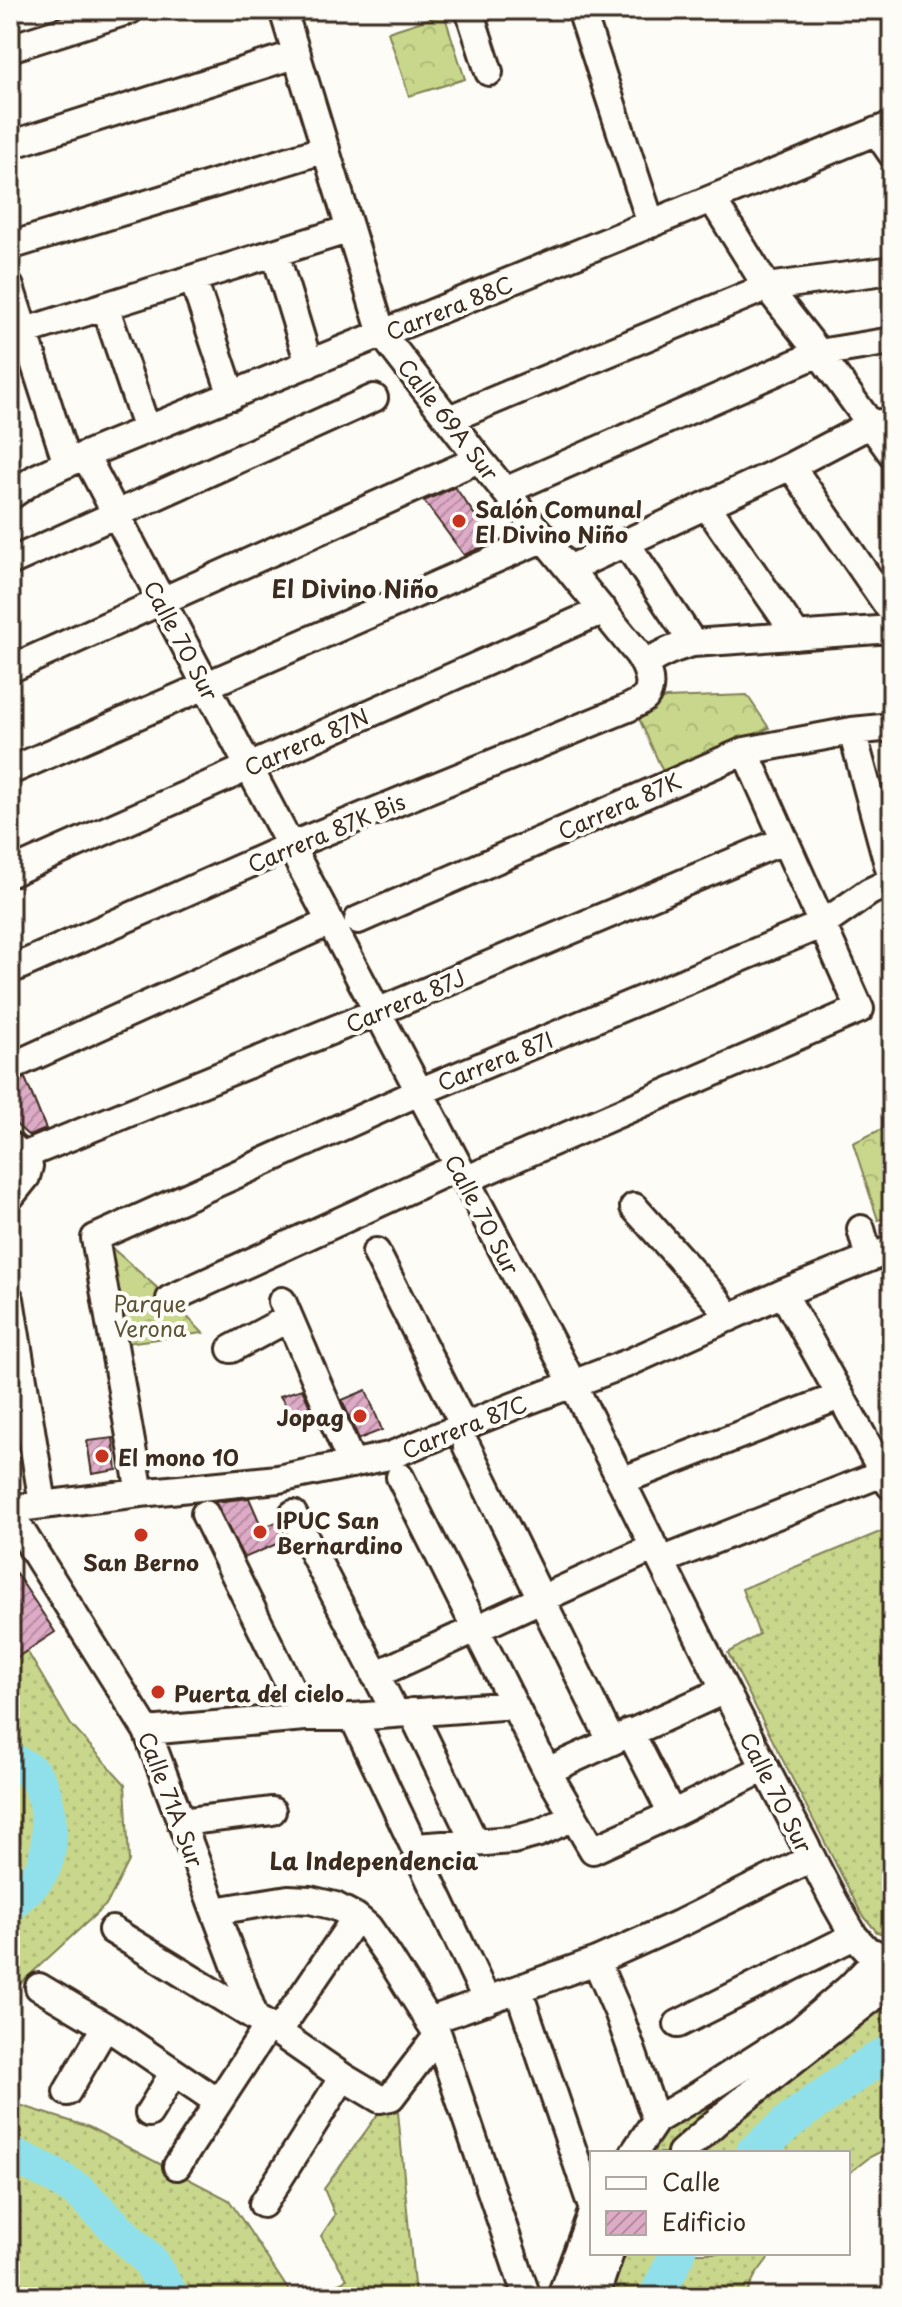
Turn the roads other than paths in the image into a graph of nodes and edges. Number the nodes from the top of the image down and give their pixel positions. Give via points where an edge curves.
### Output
1 (130, 10) edge
2 (283, 10) edge
3 (469, 10) edge
4 (581, 10) edge
5 (10, 48) edge
6 (297, 54) junction
7 (489, 72) dead end
8 (884, 128) edge
9 (10, 145) edge
10 (326, 149) junction
11 (892, 154) edge
12 (712, 199) junction
13 (651, 224) junction
14 (350, 229) junction
15 (10, 246) edge
16 (275, 253) junction
17 (892, 270) edge
18 (193, 279) junction
19 (10, 287) edge
20 (767, 287) junction
21 (105, 306) junction
22 (17, 334) edge
23 (382, 334) junction
24 (892, 341) edge
25 (819, 353) junction
26 (309, 364) junction
27 (232, 396) junction
28 (374, 398) dead end
29 (449, 419) junction
30 (881, 423) edge
31 (147, 430) junction
32 (892, 454) edge
33 (76, 459) junction
34 (479, 459) junction
35 (791, 466) junction
36 (505, 491) junction
37 (10, 496) edge
38 (707, 506) junction
39 (117, 515) junction
40 (544, 538) junction
41 (626, 543) junction
42 (10, 562) edge
43 (569, 569) junction
44 (162, 601) junction
45 (603, 610) junction
46 (892, 612) edge
47 (892, 629) edge
48 (797, 636) junction
49 (693, 643) junction
50 (645, 664) junction
51 (10, 669) edge
52 (206, 685) junction
53 (892, 727) edge
54 (852, 731) junction
55 (745, 751) junction
56 (249, 767) junction
57 (10, 771) edge
58 (785, 840) junction
59 (290, 846) junction
60 (10, 873) edge
61 (892, 880) edge
62 (358, 920) dead end
63 (330, 922) junction
64 (823, 924) junction
65 (10, 970) edge
66 (377, 1012) junction
67 (10, 1067) edge
68 (419, 1092) junction
69 (21, 1156) edge
70 (462, 1173) junction
71 (10, 1197) edge
72 (634, 1207) dead end
73 (861, 1229) dead end
74 (376, 1252) dead end
75 (880, 1253) edge
76 (783, 1293) junction
77 (10, 1299) edge
78 (170, 1299) dead end
79 (729, 1318) junction
80 (231, 1349) dead end
81 (573, 1384) junction
82 (840, 1396) junction
83 (465, 1436) junction
84 (352, 1464) junction
85 (400, 1477) dead end
86 (888, 1480) edge
87 (621, 1481) junction
88 (140, 1493) junction
89 (43, 1504) junction
90 (10, 1511) edge
91 (205, 1514) dead end
92 (293, 1514) dead end
93 (658, 1554) junction
94 (541, 1599) junction
95 (476, 1629) junction
96 (375, 1675) junction
97 (725, 1690) junction
98 (514, 1705) junction
99 (404, 1713) junction
100 (305, 1717) junction
101 (353, 1717) junction
102 (147, 1731) junction
103 (621, 1737) junction
104 (765, 1768) junction
105 (547, 1771) junction
106 (272, 1811) dead end
107 (672, 1814) junction
108 (574, 1817) junction
109 (181, 1822) junction
110 (475, 1843) junction
111 (415, 1847) junction
112 (812, 1858) junction
113 (215, 1911) junction
114 (356, 1917) junction
115 (112, 1930) dead end
116 (854, 1936) junction
117 (887, 1959) edge
118 (596, 1961) junction
119 (39, 1987) dead end
120 (518, 1989) junction
121 (487, 2001) junction
122 (678, 2024) dead end
123 (267, 2025) junction
124 (105, 2027) junction
125 (434, 2028) junction
126 (174, 2072) junction
127 (343, 2077) junction
128 (67, 2092) dead end
129 (218, 2102) junction
130 (149, 2113) dead end
131 (656, 2120) junction
132 (635, 2151) edge
133 (683, 2151) edge
134 (177, 2166) dead end
135 (590, 2203) edge
136 (263, 2204) dead end
137 (590, 2214) edge
138 (600, 2255) edge
139 (609, 2255) edge
140 (560, 2296) edge
141 (527, 2297) edge
142 (595, 2297) edge

1 - 5 street
2 - 6 street, Calle 69A Sur
3 - 7 street
4 - 13 street
6 - 9 street
6 - 10 street, Calle 69A Sur
8 - 11 street
8 - 12 street, Carrera 88C
10 - 14 street, Calle 69A Sur
10 - 15 street
12 - 13 street, Carrera 88C
12 - 20 street
13 - 23 street, Carrera 88C
14 - 16 street
14 - 23 street, Calle 69A Sur
16 - 18 street
16 - 26 street
17 - 20 street
18 - 21 street
18 - 27 street
19 - 22 street, Calle 70 Sur
20 - 25 street
20 - 29 street
21 - 22 street
21 - 31 street
22 - 33 street, Calle 70 Sur
23 - 26 street, Carrera 88C
23 - 29 street, Calle 69A Sur
24 - 25 street
25 - 30 street
25 - 36 street
26 - 27 street, Carrera 88C
27 - 31 street, Carrera 88C
28 - 39 street
29 - 34 street, Calle 69A Sur
30 - 32 street
30 - 35 street
31 - 33 street, Carrera 88C
33 - 37 street, Carrera 88C
33 - 39 street, Calle 70 Sur
34 - 36 street, Calle 69A Sur
34 - 44 street
35 - 38 street
35 - 46 street
36 - 40 street, Calle 69A Sur
38 - 41 street
38 - 48 street
39 - 42 street
39 - 44 street, Calle 70 Sur
40 - 43 street, Calle 69A Sur
40 - 52 street
41 - 43 street
41 - 49 street
43 - 45 street, Calle 69A Sur
44 - 51 street
44 - 52 street, Calle 70 Sur
45 - 50 street, Calle 69A Sur
45 - 56 street, Carrera 87N
47 - 48 street
48 - 49 street
49 - 50 street
50 - 59 street, Carrera 87K Bis via 650,686 644,699 628,708
52 - 56 street, Calle 70 Sur
52 - 57 street
53 - 54 street, Carrera 87K
54 - 55 street, Carrera 87K
54 - 61 street
55 - 58 street
55 - 62 street, Carrera 87K
56 - 59 street, Calle 70 Sur
56 - 60 street, Carrera 87N
58 - 64 street
58 - 66 street, Carrera 87J
59 - 63 street, Calle 70 Sur
59 - 65 street, Carrera 87K Bis
61 - 64 street, Carrera 87I
63 - 66 street, Calle 70 Sur
63 - 67 street
64 - 68 street, Carrera 87I
64 - 70 street via 860,1009
66 - 68 street, Calle 70 Sur
66 - 69 street, Carrera 87J
68 - 70 street, Calle 70 Sur
68 - 88 street, Carrera 87I via 95,1238
69 - 71 street via 26,1177
70 - 78 street
70 - 81 street, Calle 70 Sur
72 - 79 street
73 - 75 street
74 - 83 street
75 - 76 street, Carrera 87C
76 - 79 street, Carrera 87C
76 - 82 street
77 - 89 street
79 - 81 street, Carrera 87C
80 - 84 street via 285,1309
81 - 83 street, Carrera 87C
81 - 87 street, Calle 70 Sur
82 - 86 street
82 - 87 street
83 - 84 street, Carrera 87C
83 - 94 street
84 - 88 street, Carrera 87C via 278,1479
85 - 95 street
86 - 93 street
87 - 93 street, Calle 70 Sur
88 - 89 street, Carrera 87C
89 - 90 street, Carrera 87C
90 - 102 street, Calle 71A Sur
91 - 100 street
92 - 96 street
93 - 94 street
93 - 97 street, Calle 70 Sur
94 - 95 street
94 - 103 street
95 - 96 street
95 - 98 street
96 - 99 street
97 - 103 street
97 - 104 street, Calle 70 Sur
98 - 99 street
98 - 105 street
99 - 101 street
99 - 110 street
100 - 101 street
100 - 102 street
101 - 111 street
102 - 109 street, Calle 71A Sur
103 - 105 street
103 - 107 street
104 - 107 street
104 - 112 street, Calle 70 Sur
105 - 108 street
106 - 109 street
107 - 108 street via 593,1850
108 - 110 street via 539,1833
109 - 113 street, Calle 71A Sur
110 - 111 street
111 - 121 street
112 - 116 street, Calle 70 Sur
112 - 118 street
113 - 114 street via 288,1899 335,1906
113 - 123 street, Calle 71A Sur
114 - 123 street
114 - 125 street via 368,1927
115 - 123 street
116 - 117 street, Calle 70 Sur via 867,1950
116 - 122 street
117 - 131 street via 799,2031
117 - 133 street via 882,1988 871,1999
118 - 120 street
118 - 131 street
119 - 124 street
120 - 121 street
120 - 135 street
121 - 125 street
123 - 127 street
123 - 129 street
124 - 126 street
124 - 128 street
125 - 127 street via 391,2097 380,2099
125 - 141 street
126 - 129 street
126 - 130 street
127 - 136 street
129 - 134 street
131 - 132 street
137 - 140 street
138 - 140 street
139 - 142 street

